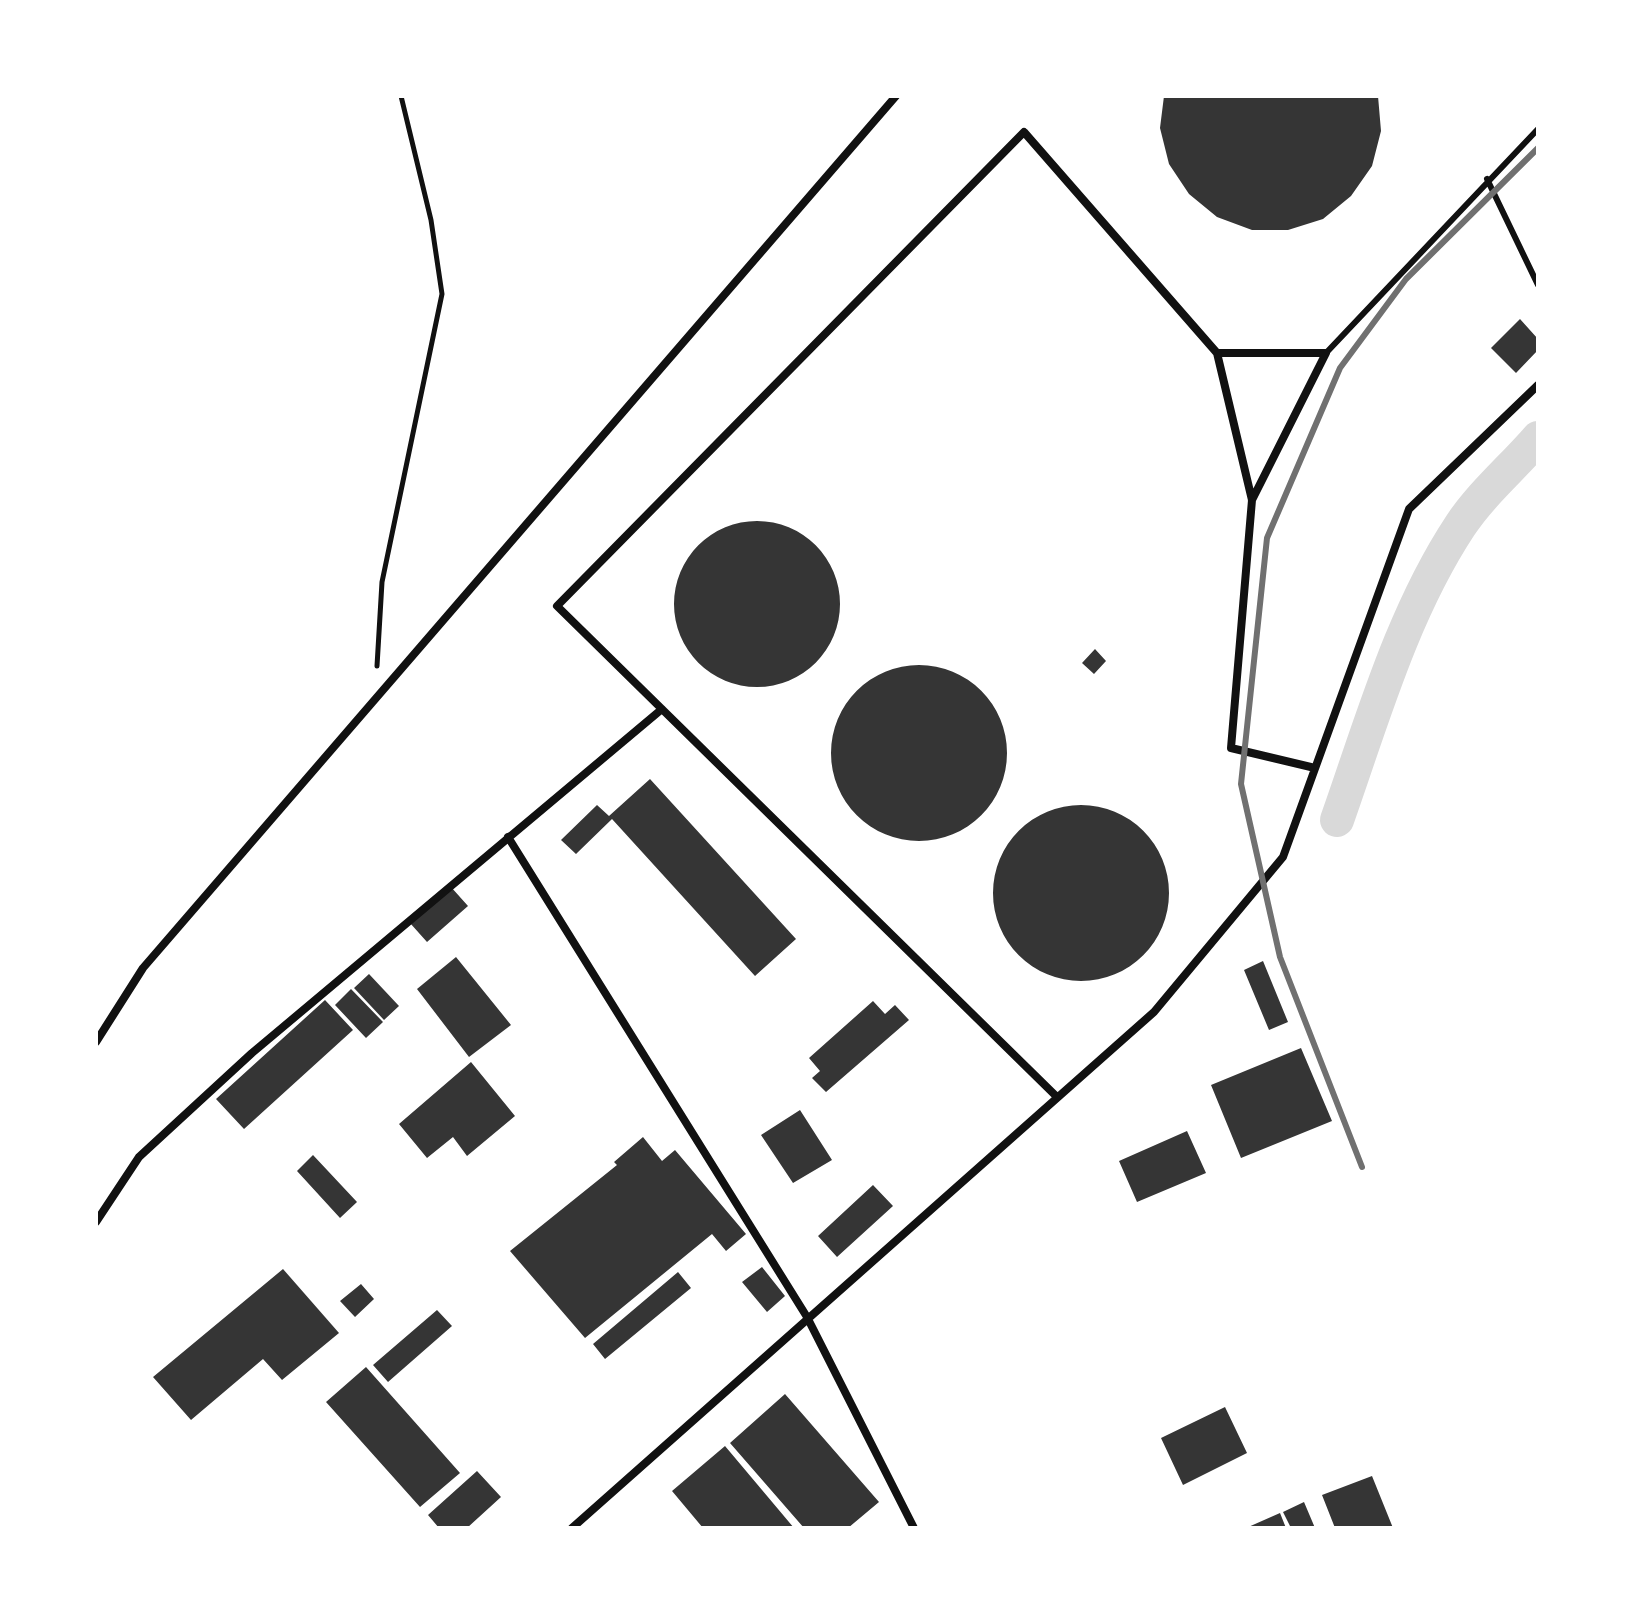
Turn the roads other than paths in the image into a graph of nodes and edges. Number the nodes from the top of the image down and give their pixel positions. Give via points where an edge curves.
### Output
1 (896, 96) edge
2 (1538, 129) edge
3 (1487, 179) junction
4 (1538, 285) edge
5 (1217, 353) junction
6 (1326, 353) junction
7 (1538, 385) edge
8 (1252, 500) junction
9 (662, 709) junction
10 (1315, 768) junction
11 (508, 837) junction
12 (96, 1042) edge
13 (1057, 1097) junction
14 (96, 1222) edge
15 (807, 1317) junction
16 (572, 1528) edge
17 (914, 1528) edge

1 - 12 street via 143,968
2 - 3 lane
3 - 4 lane
3 - 6 lane
5 - 6 street
5 - 8 street
5 - 9 street via 1024,132 557,606
6 - 8 street
7 - 10 street via 1409,509
8 - 10 street via 1231,748
9 - 11 street
9 - 13 street
10 - 13 street via 1283,857 1154,1012
11 - 14 street via 252,1053 139,1157
11 - 15 street
13 - 15 street
15 - 16 street
15 - 17 street

